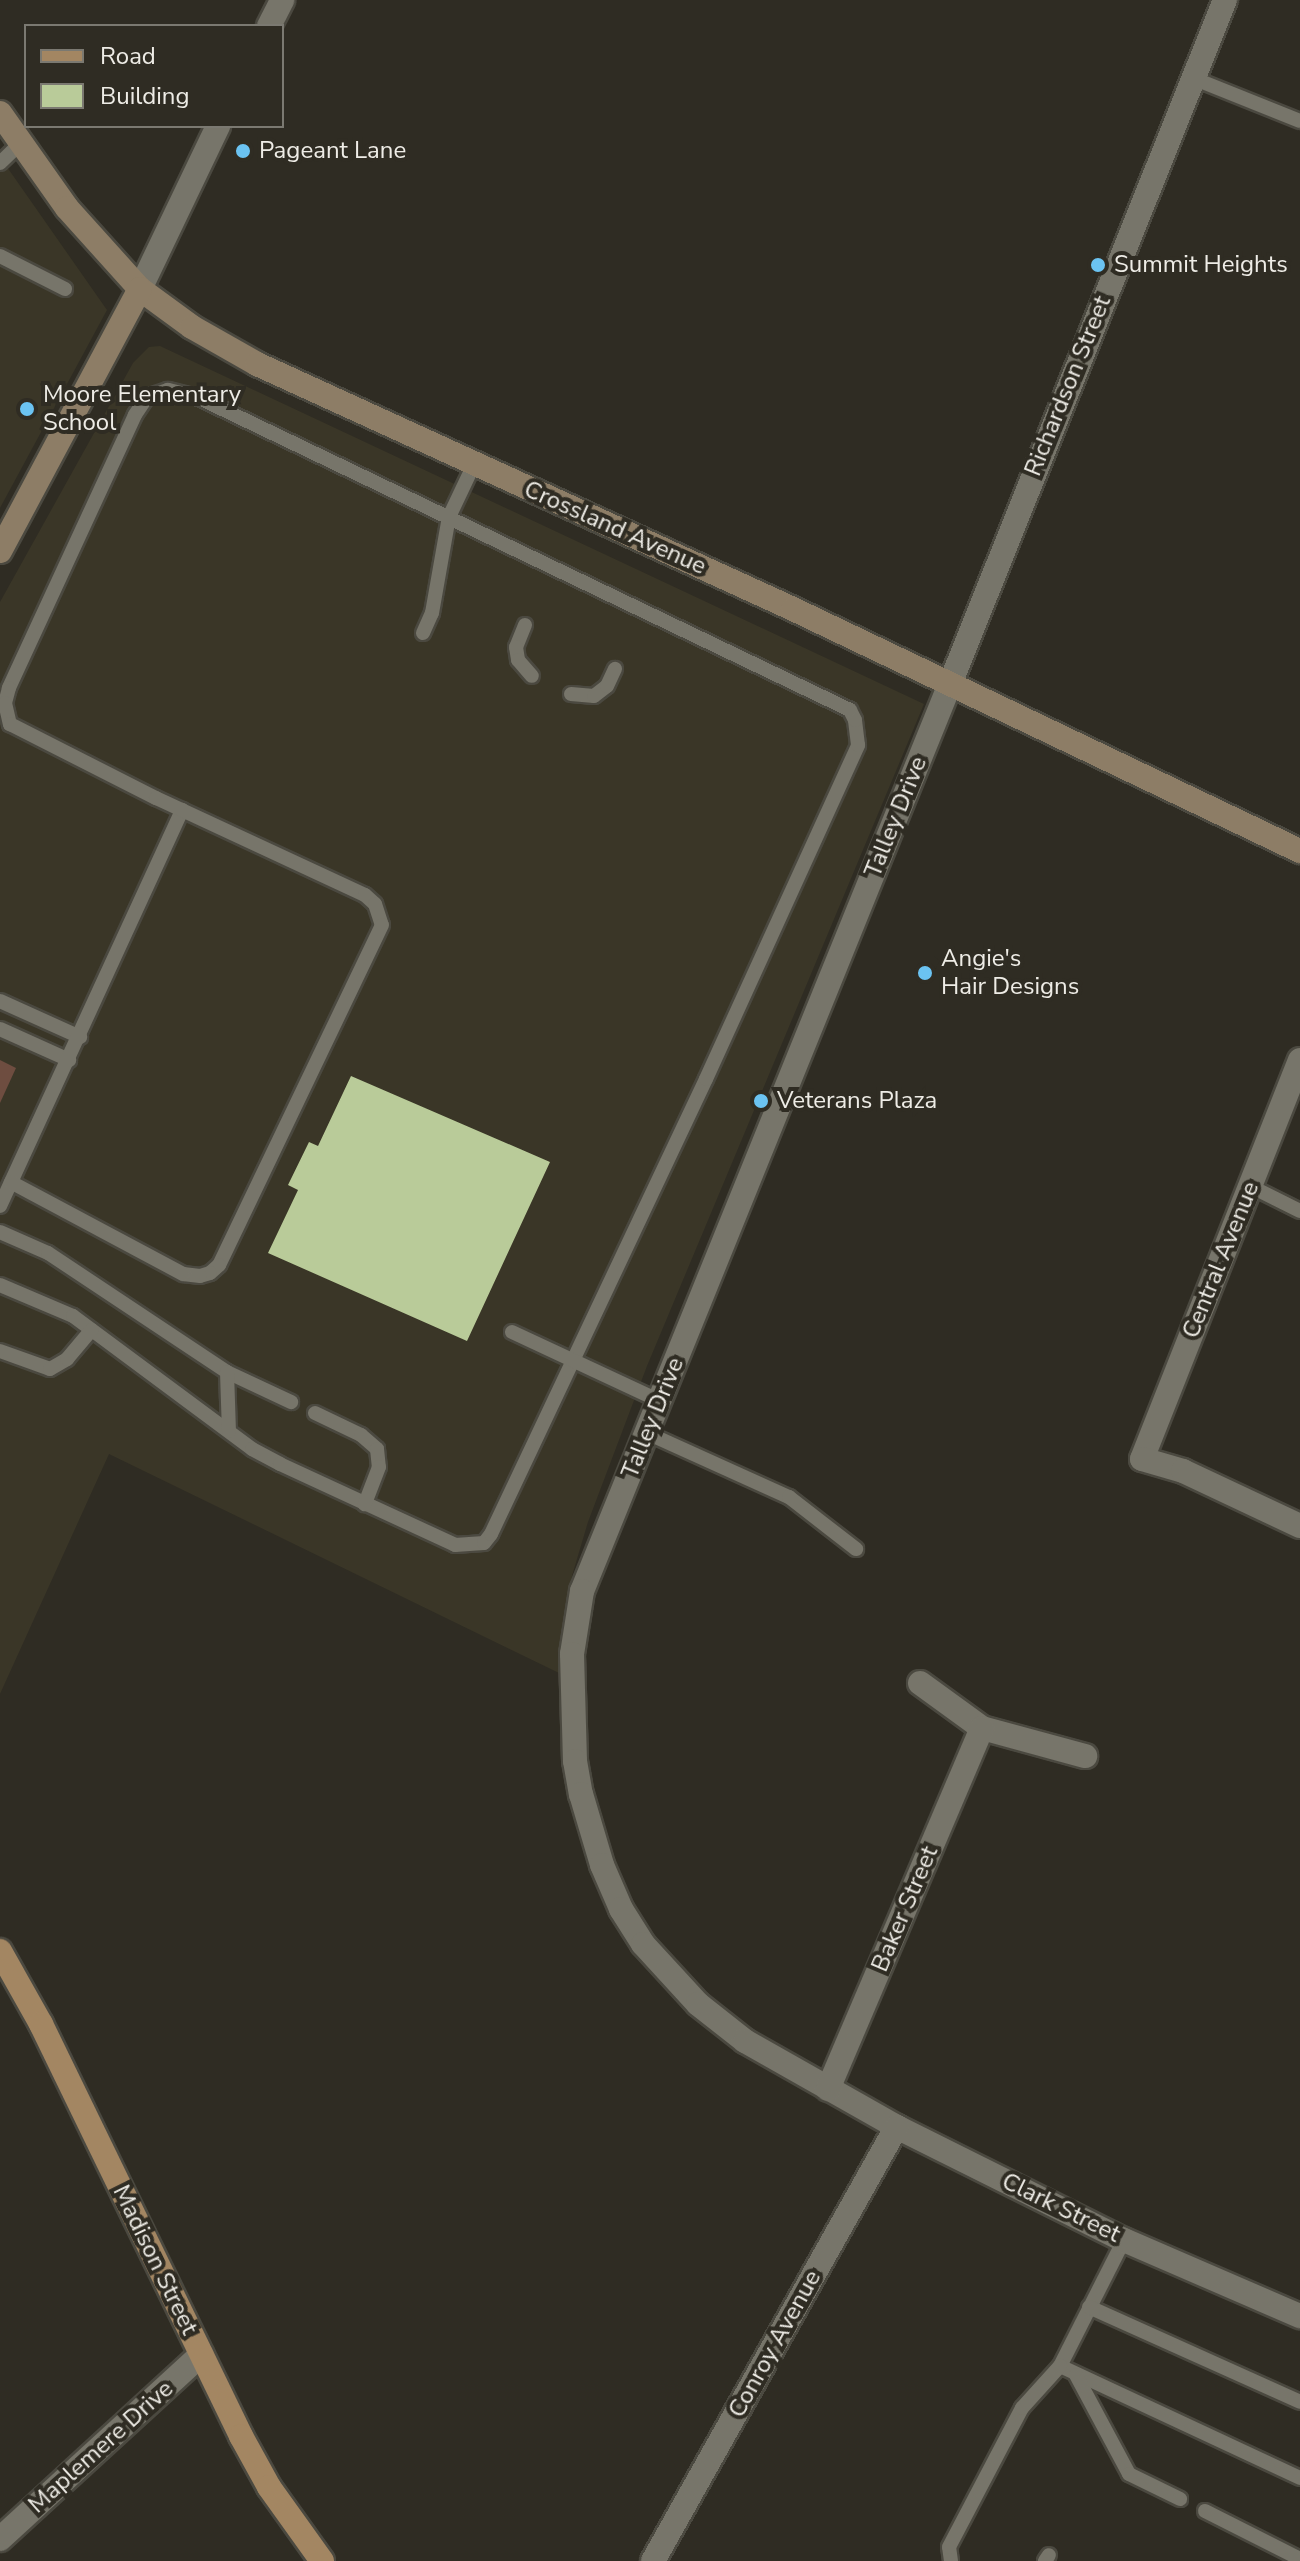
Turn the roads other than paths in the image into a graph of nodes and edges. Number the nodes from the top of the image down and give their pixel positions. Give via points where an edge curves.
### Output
1 (282, 0) edge
2 (1225, 0) edge
3 (270, 24) edge
4 (1193, 78) junction
5 (0, 113) edge
6 (1300, 121) edge
7 (217, 128) edge
8 (21, 143) junction
9 (0, 163) edge
10 (0, 256) edge
11 (65, 289) dead end
12 (140, 289) junction
13 (474, 464) junction
14 (449, 517) junction
15 (0, 551) edge
16 (525, 625) dead end
17 (423, 633) dead end
18 (615, 669) dead end
19 (532, 676) dead end
20 (950, 684) junction
21 (571, 694) dead end
22 (182, 810) junction
23 (1300, 851) edge
24 (0, 1001) edge
25 (0, 1029) edge
26 (80, 1037) junction
27 (69, 1060) junction
28 (1300, 1060) edge
29 (11, 1182) junction
30 (1250, 1186) junction
31 (0, 1206) edge
32 (1300, 1211) edge
33 (0, 1232) edge
34 (0, 1285) edge
35 (91, 1330) junction
36 (512, 1332) dead end
37 (0, 1351) edge
38 (573, 1360) junction
39 (227, 1372) junction
40 (660, 1401) junction
41 (291, 1402) dead end
42 (315, 1413) dead end
43 (229, 1431) junction
44 (647, 1433) junction
45 (365, 1504) junction
46 (1300, 1526) edge
47 (856, 1549) dead end
48 (920, 1683) dead end
49 (982, 1728) junction
50 (1085, 1756) dead end
51 (0, 1951) edge
52 (828, 2089) junction
53 (897, 2127) junction
54 (1124, 2240) junction
55 (1089, 2307) junction
56 (1300, 2316) edge
57 (201, 2355) junction
58 (1060, 2366) junction
59 (1076, 2375) junction
60 (1300, 2402) edge
61 (1300, 2478) edge
62 (1180, 2499) dead end
63 (1205, 2511) dead end
64 (0, 2539) edge
65 (1300, 2559) edge
66 (322, 2561) edge
67 (653, 2561) edge
68 (951, 2561) edge

1 - 3 street
2 - 4 street, Richardson Street
4 - 6 lane
4 - 20 street, Richardson Street
5 - 8 main road, Crossland Avenue
7 - 12 street
8 - 9 lane
8 - 12 main road, Crossland Avenue via 67,208
10 - 11 lane
12 - 13 main road, Crossland Avenue via 257,364
12 - 15 main road
13 - 14 lane
13 - 20 main road, Crossland Avenue
14 - 17 lane via 432,613
14 - 22 lane via 186,393 156,393 140,404 5,703 10,724 19,731
14 - 38 lane via 839,703 850,710 858,731 858,745
16 - 19 lane via 516,647 518,660
18 - 21 lane via 607,686 594,696
20 - 23 main road, Crossland Avenue
20 - 40 street, Talley Drive
22 - 26 lane
22 - 29 lane via 365,895 380,914 378,935 219,1265 210,1273 183,1274
24 - 26 lane
25 - 27 lane
26 - 27 lane
27 - 29 lane
28 - 30 street, Central Avenue
29 - 31 lane
30 - 32 lane
30 - 46 street, Central Avenue via 1142,1459 1183,1471
33 - 39 lane via 48,1253
34 - 35 lane
35 - 37 lane via 67,1359 50,1369
35 - 43 lane
36 - 38 lane
38 - 40 lane
38 - 45 lane via 484,1543 455,1545
39 - 41 lane
39 - 43 lane
40 - 44 street, Talley Drive
42 - 45 lane via 361,1435 377,1449 379,1467
43 - 45 lane via 280,1464
44 - 47 lane via 789,1497
44 - 52 street, Talley Drive via 582,1591 572,1654 575,1761 590,1831 621,1909 666,1971 745,2041
48 - 49 street
49 - 50 street
49 - 52 street, Baker Street
51 - 57 main road, Madison Street via 41,2024
52 - 53 street, Clark Street
53 - 54 street, Clark Street
53 - 67 street, Conroy Avenue
54 - 55 lane
54 - 56 street, Clark Street
55 - 58 lane
55 - 60 lane
57 - 64 street, Maplemere Drive
57 - 66 main road, Madison Street via 269,2487
58 - 59 lane
58 - 68 lane via 1022,2408 949,2547
59 - 61 lane
59 - 62 lane via 1129,2474
63 - 65 lane

